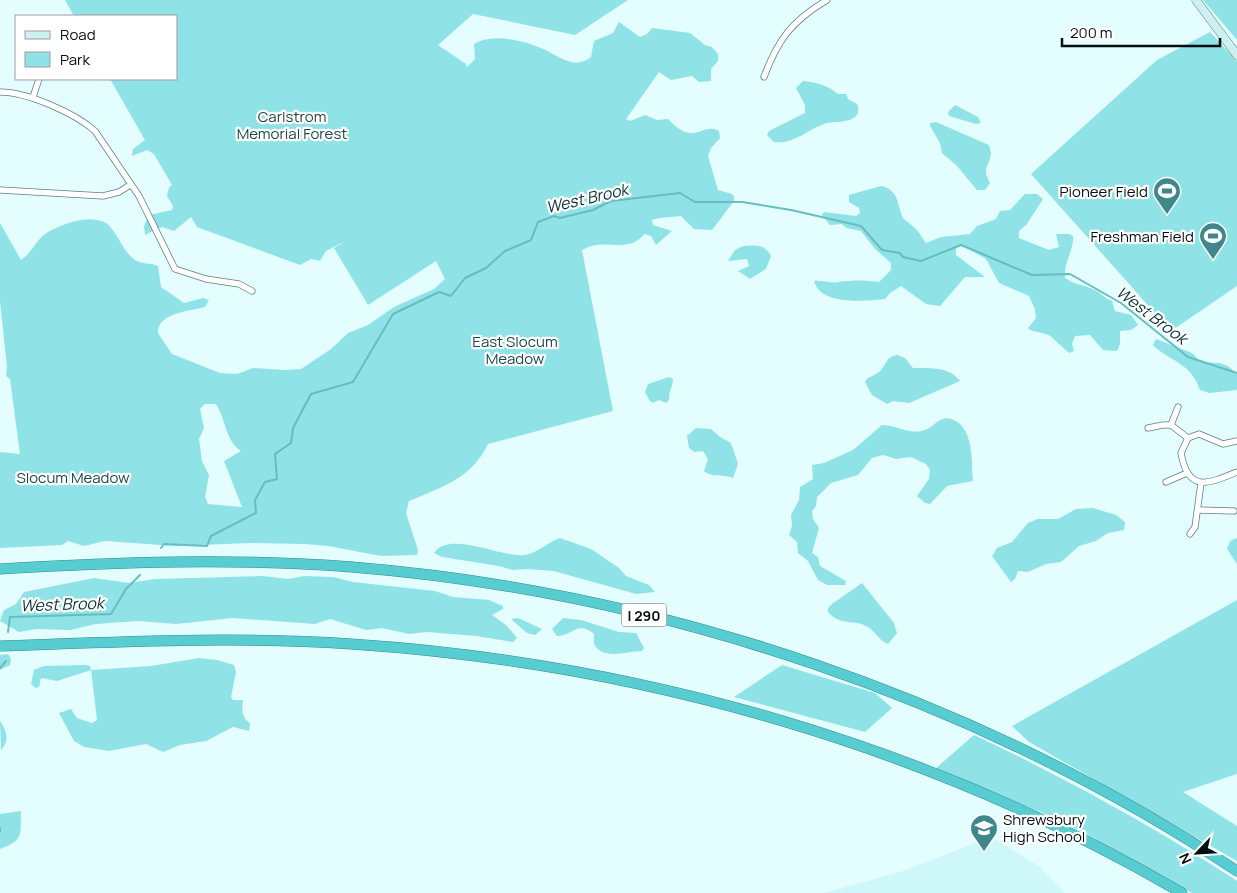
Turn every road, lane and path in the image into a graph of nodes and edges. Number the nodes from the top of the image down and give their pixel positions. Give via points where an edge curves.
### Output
1 (827, 0) edge
2 (1196, 0) edge
3 (1237, 55) edge
4 (764, 77) dead end
5 (39, 80) edge
6 (0, 92) edge
7 (33, 97) junction
8 (130, 185) junction
9 (0, 190) edge
10 (252, 291) dead end
11 (1178, 407) dead end
12 (1171, 425) junction
13 (1148, 428) dead end
14 (1188, 438) junction
15 (1237, 441) edge
16 (1237, 472) edge
17 (1187, 473) junction
18 (1166, 482) dead end
19 (1201, 483) junction
20 (1198, 510) junction
21 (1234, 511) dead end
22 (1190, 534) dead end
23 (0, 568) edge
24 (0, 646) edge
25 (1237, 871) edge
26 (1182, 893) edge

1 - 4 street via 803,16 782,38
2 - 3 main road
5 - 7 street
6 - 7 street
7 - 8 street via 90,126
8 - 9 street via 103,196
8 - 10 street via 175,269 206,279 239,284
11 - 12 street
12 - 13 street
12 - 14 street
14 - 15 street via 1199,434 1223,444
14 - 17 street via 1181,453
16 - 19 street
17 - 18 street
17 - 19 street
19 - 20 street
20 - 21 street
20 - 22 street via 1195,527
23 - 25 highway, I 290 via 179,561 353,567 468,580 623,610 806,661 949,717 1020,748 1105,792
24 - 26 highway via 203,640 349,644 519,662 622,680 753,712 889,756 1050,824

